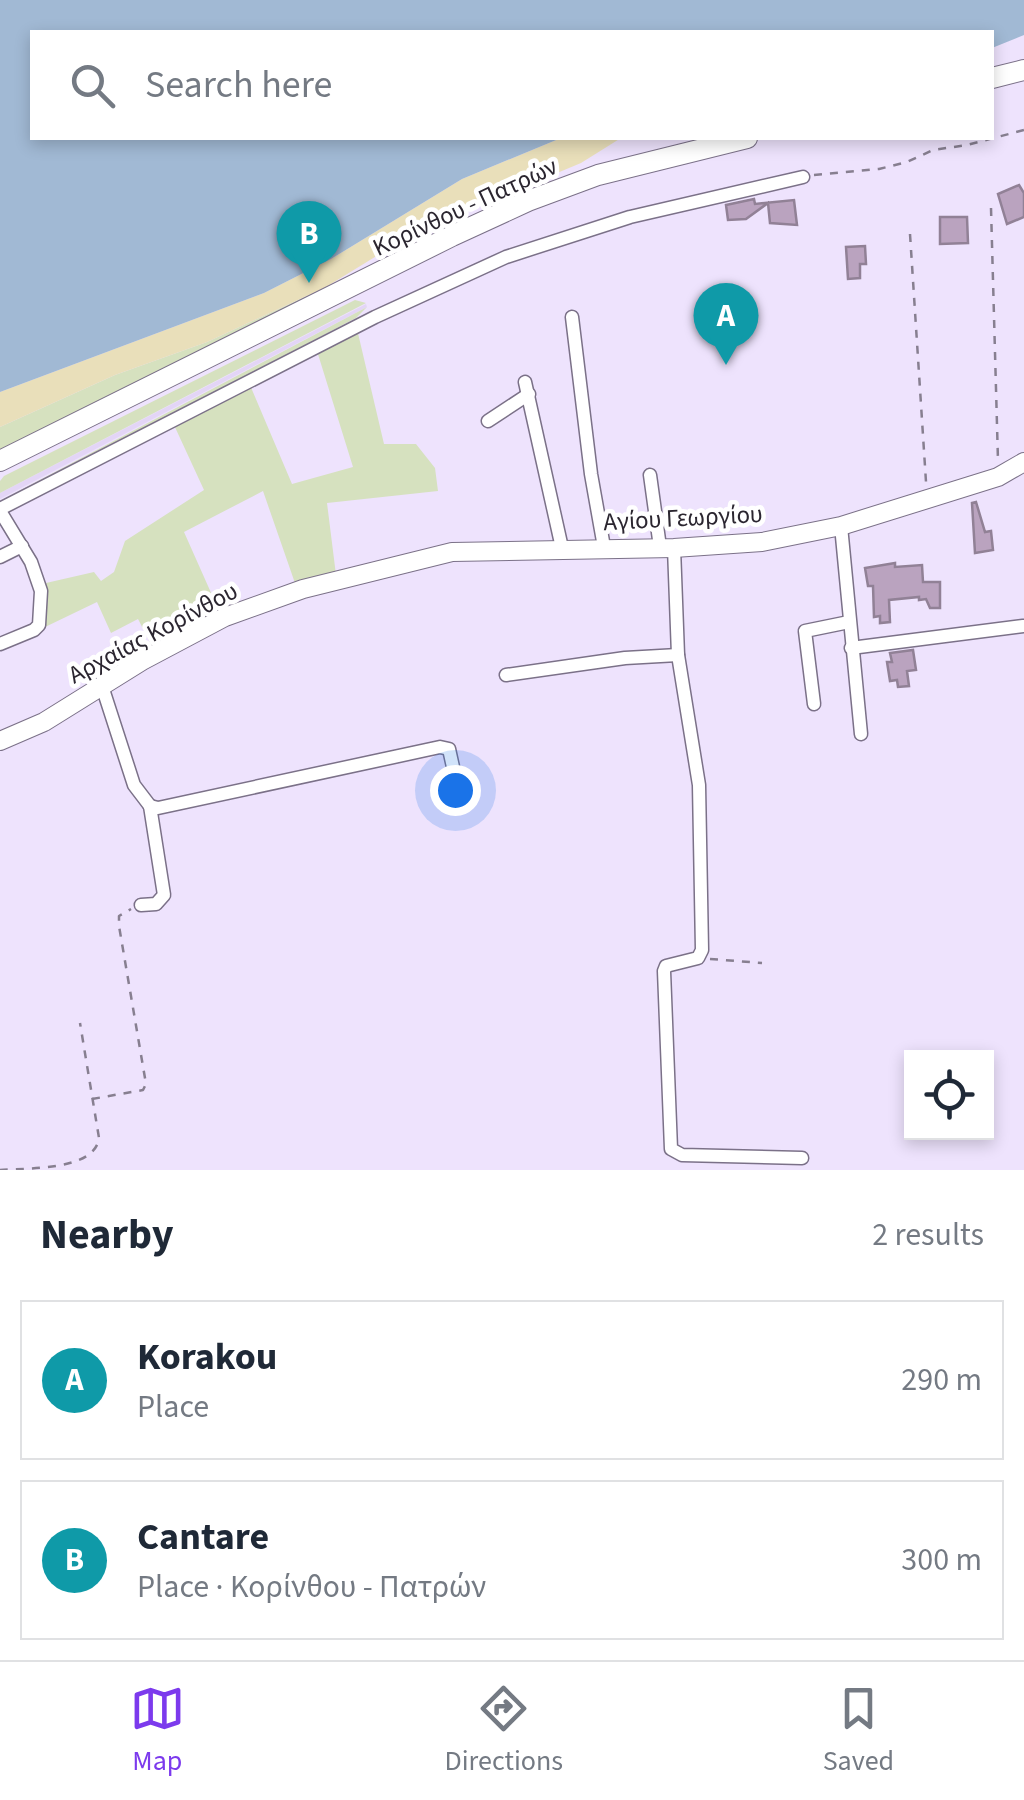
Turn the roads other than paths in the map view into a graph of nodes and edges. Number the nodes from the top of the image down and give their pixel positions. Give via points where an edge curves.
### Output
1 (1024, 70) edge
2 (994, 78) edge
3 (739, 140) edge
4 (803, 177) road end
5 (572, 317) dead end
6 (488, 421) dead end
7 (0, 461) edge
8 (1024, 462) edge
9 (650, 475) dead end
10 (0, 510) edge
11 (841, 526) junction
12 (22, 546) junction
13 (604, 547) junction
14 (562, 548) junction
15 (667, 548) junction
16 (452, 552) joint
17 (0, 557) edge
18 (848, 622) junction
19 (1022, 626) edge
20 (0, 644) edge
21 (852, 648) junction
22 (678, 655) junction
23 (506, 674) dead end
24 (102, 686) junction
25 (814, 704) dead end
26 (861, 734) dead end
27 (0, 741) edge
28 (457, 784) dead end
29 (150, 806) junction
30 (141, 905) road end
31 (802, 1158) dead end

1 - 2 main road
3 - 7 main road, Κορίνθου - Πατρών via 598,175 528,202
4 - 10 street via 630,217 506,258 376,317
5 - 13 street
6 - 14 street via 527,388
8 - 11 street, Αγίου Γεωργίου via 998,477
9 - 15 street
10 - 12 street
11 - 15 street, Αγίου Γεωργίου via 762,542
11 - 18 street
12 - 17 street
12 - 20 street via 40,582 39,625
13 - 14 street, Αγίου Γεωργίου
13 - 15 street, Αγίου Γεωργίου
14 - 16 street, Αγίου Γεωργίου
15 - 22 street
16 - 24 street, Αρχαίας Κορίνθου via 235,612
18 - 21 street
18 - 25 street via 805,631
19 - 21 street
21 - 26 street
22 - 23 street
22 - 31 street via 698,784 702,950 664,972 671,1149 682,1156
24 - 27 street, Αρχαίας Κορίνθου
24 - 29 street via 134,785
28 - 29 street via 448,748 440,746
29 - 30 street via 164,894 156,904

